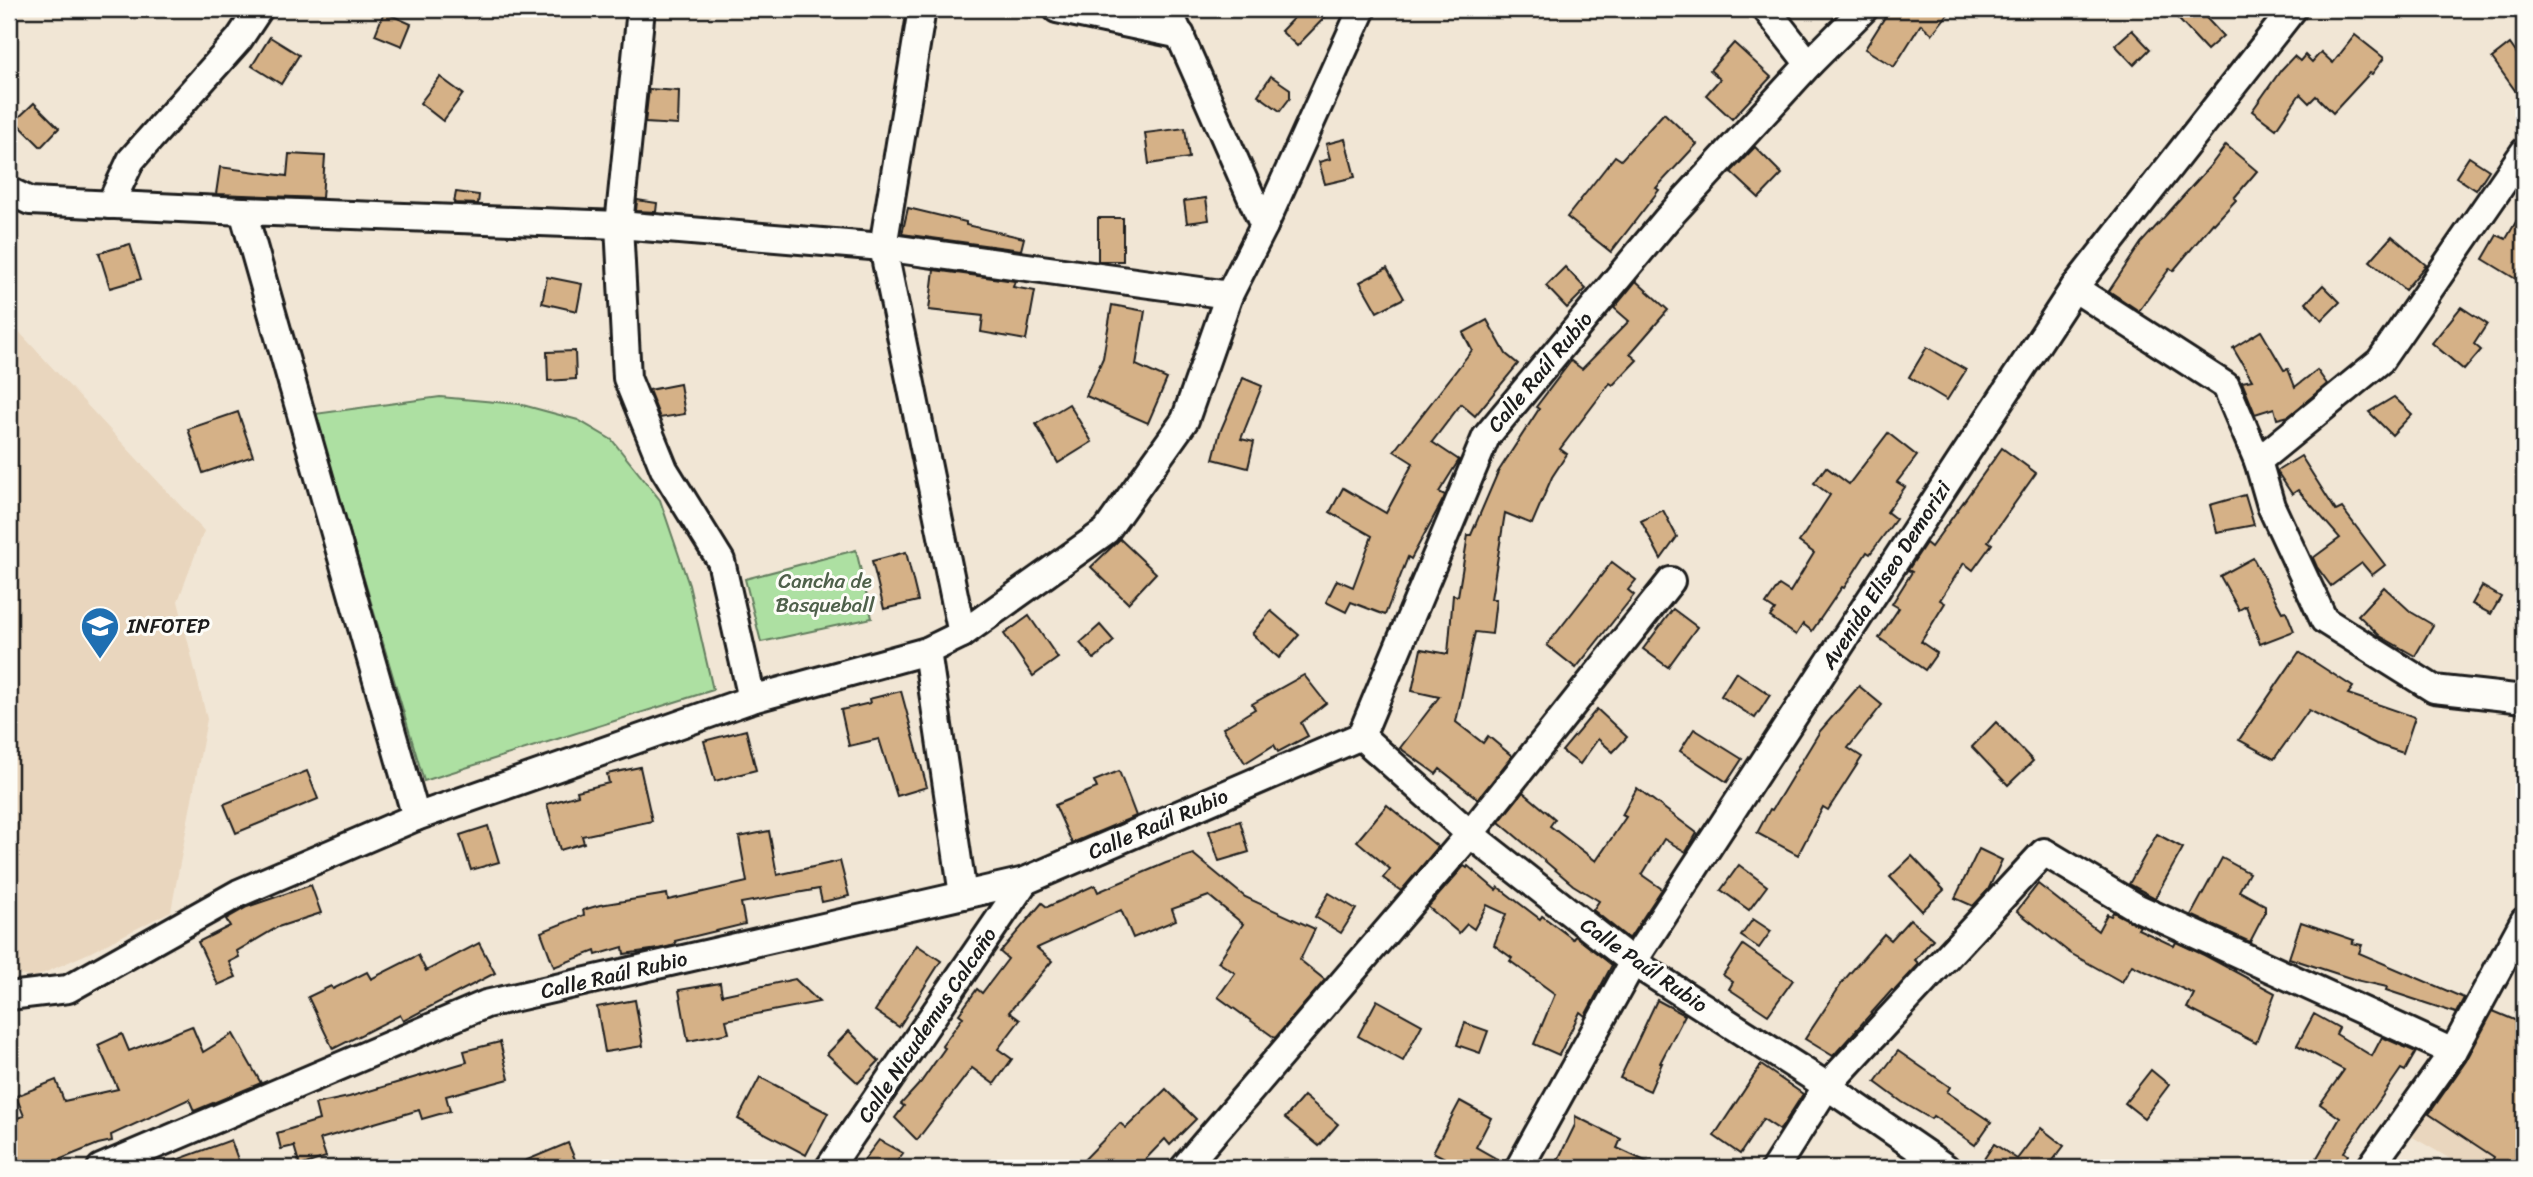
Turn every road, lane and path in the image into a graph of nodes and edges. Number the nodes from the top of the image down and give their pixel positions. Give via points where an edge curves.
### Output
1 (259, 9) edge
2 (640, 9) edge
3 (922, 9) edge
4 (1057, 9) edge
5 (1168, 9) edge
6 (1362, 9) edge
7 (1766, 9) edge
8 (1864, 9) edge
9 (2293, 9) edge
10 (1181, 35) junction
11 (1809, 64) junction
12 (2524, 152) edge
13 (9, 191) edge
14 (110, 205) junction
15 (243, 211) junction
16 (618, 225) junction
17 (1264, 226) junction
18 (883, 247) junction
19 (2074, 288) junction
20 (1229, 295) junction
21 (2258, 461) junction
22 (1671, 581) dead end
23 (962, 634) junction
24 (927, 651) junction
25 (752, 699) junction
26 (2524, 699) edge
27 (1361, 737) junction
28 (416, 817) junction
29 (1470, 834) junction
30 (1025, 881) junction
31 (963, 895) junction
32 (2524, 921) edge
33 (1633, 962) junction
34 (9, 996) edge
35 (2453, 1052) junction
36 (1827, 1086) junction
37 (101, 1168) edge
38 (829, 1168) edge
39 (1184, 1168) edge
40 (1519, 1168) edge
41 (1774, 1168) edge
42 (1946, 1168) edge
43 (2370, 1168) edge

1 - 14 street via 239,39 131,160
2 - 16 street
3 - 18 street
4 - 10 street
5 - 10 street
6 - 17 street
7 - 11 street
8 - 11 street, Calle Raúl Rubio
9 - 19 street, Avenida Eliseo Demorizi
10 - 17 street
11 - 27 street, Calle Raúl Rubio via 1667,219 1486,437
12 - 21 street via 2380,361
13 - 14 street via 30,201
14 - 15 street
15 - 16 street
15 - 28 street
16 - 18 street
16 - 25 street via 626,379 664,469 721,561
17 - 20 street
18 - 20 street
18 - 23 street
19 - 21 street via 2226,386
19 - 33 street, Avenida Eliseo Demorizi
20 - 23 street via 1185,421 1106,531
21 - 26 street via 2271,506 2324,620 2434,689
22 - 29 street
23 - 24 street
24 - 25 street
24 - 31 street
25 - 28 street
27 - 29 street, Calle Paúl Rubio
27 - 30 street, Calle Raúl Rubio
28 - 34 street via 239,893 68,989
29 - 33 street, Calle Paúl Rubio
29 - 39 street
30 - 31 street, Calle Raúl Rubio
30 - 38 street, Calle Nicudemus Calcaño
31 - 37 street, Calle Raúl Rubio via 486,1004
32 - 35 street
33 - 36 street, Calle Paúl Rubio
33 - 40 street, Avenida Eliseo Demorizi
35 - 36 street via 2136,907 2044,852
35 - 43 street
36 - 41 street
36 - 42 street, Calle Paúl Rubio

